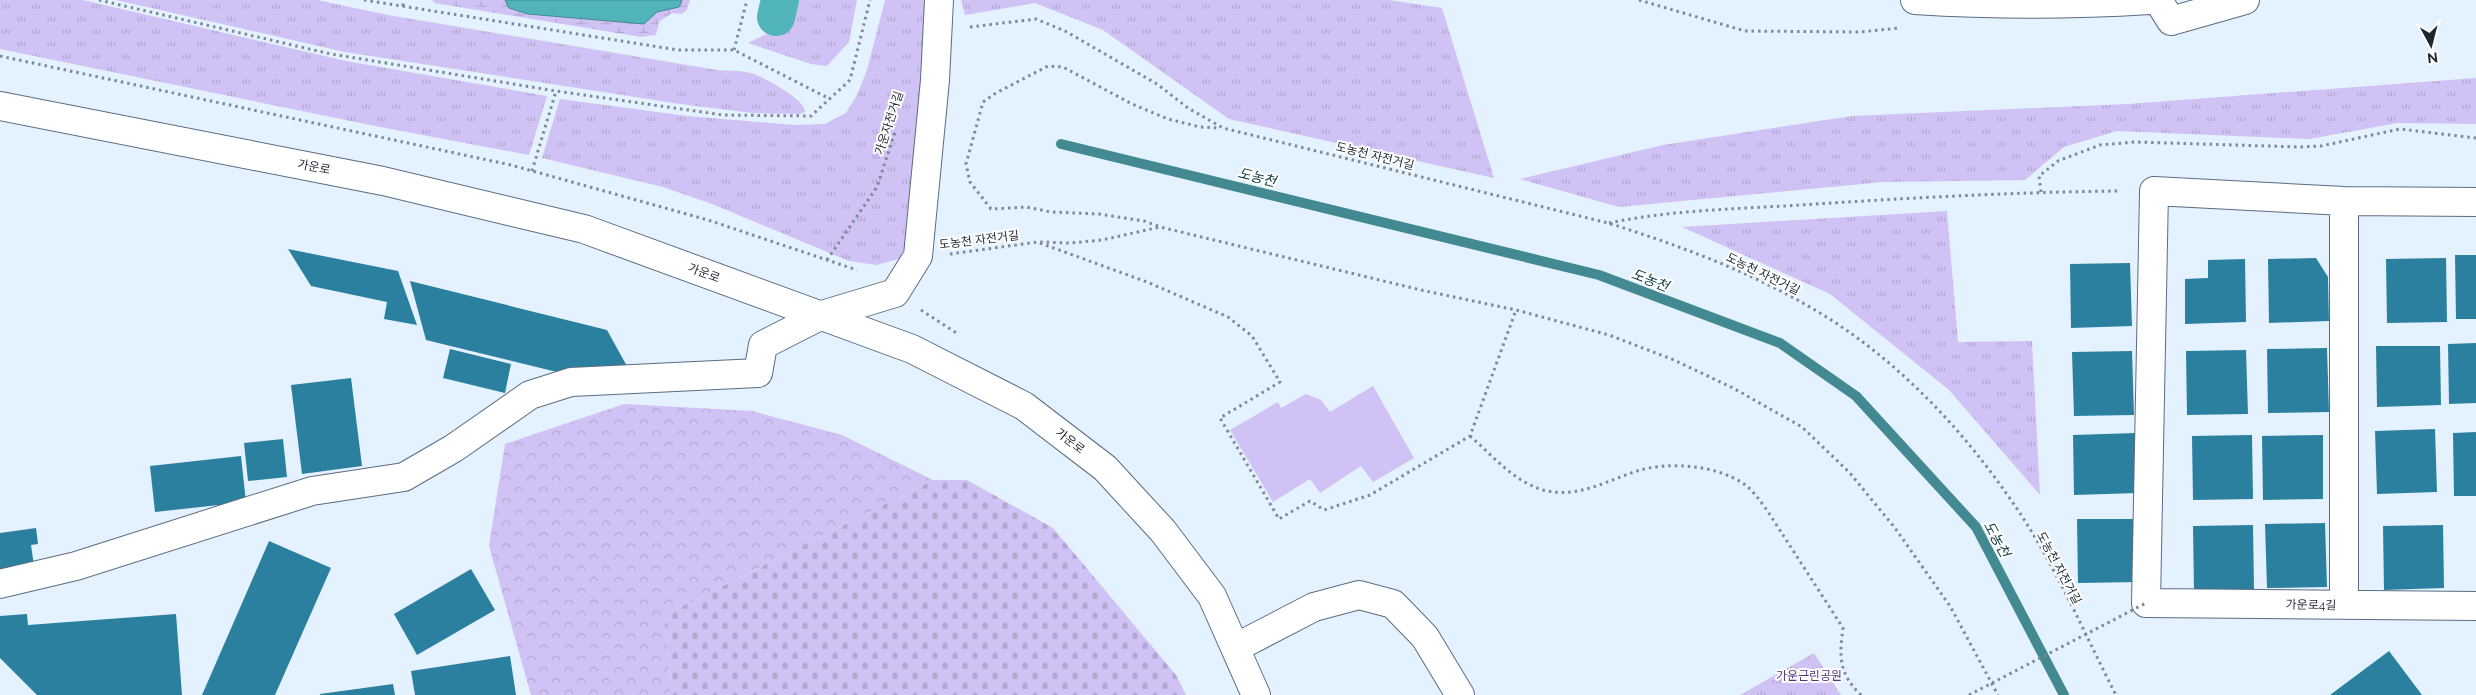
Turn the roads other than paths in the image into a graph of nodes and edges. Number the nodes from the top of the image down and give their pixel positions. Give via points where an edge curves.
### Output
1 (938, 0) edge
2 (1915, 0) edge
3 (2149, 0) edge
4 (2158, 0) edge
5 (2245, 0) edge
6 (0, 106) edge
7 (2344, 201) junction
8 (2476, 202) edge
9 (822, 315) junction
10 (0, 584) edge
11 (2344, 605) junction
12 (2476, 606) edge
13 (1235, 648) junction
14 (1256, 695) edge
15 (1460, 695) edge

1 - 9 street via 918,256 895,293
2 - 3 street via 2091,4
4 - 5 street via 2171,21
6 - 9 street, 가운로 via 383,181 584,229
7 - 8 street
7 - 11 street
7 - 11 street, 가운로4길 via 2154,191 2146,603
9 - 10 street via 763,345 758,373 571,382 530,395 454,448 404,477 312,491 76,566
9 - 13 street, 가운로 via 912,349 1024,406 1105,468 1163,531 1212,596
11 - 12 street, 가운로4길
13 - 14 street, 가운로
13 - 15 street via 1314,607 1359,595 1394,604 1425,637

